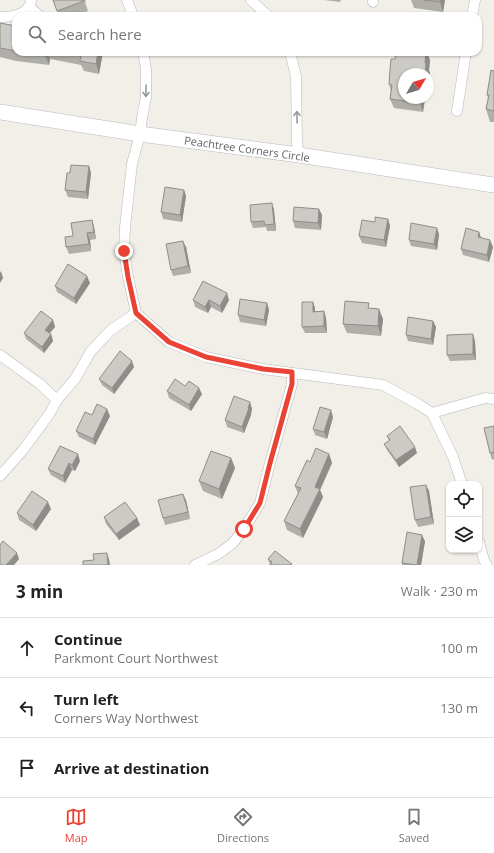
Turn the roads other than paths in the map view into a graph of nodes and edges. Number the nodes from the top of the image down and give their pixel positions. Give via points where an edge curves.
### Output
1 (126, 0) edge
2 (251, 0) edge
3 (475, 0) edge
4 (30, 3) edge
5 (21, 12) edge
6 (37, 12) edge
7 (131, 12) edge
8 (264, 12) edge
9 (473, 12) edge
10 (12, 16) edge
11 (0, 17) edge
12 (144, 56) edge
13 (291, 56) edge
14 (465, 56) edge
15 (457, 111) dead end
16 (0, 112) edge
17 (140, 134) junction
18 (299, 155) junction
19 (494, 185) edge
20 (136, 313) junction
21 (0, 355) edge
22 (292, 372) junction
23 (494, 399) edge
24 (57, 400) junction
25 (432, 413) junction
26 (0, 476) edge
27 (461, 481) edge
28 (482, 553) edge
29 (196, 565) edge
30 (487, 565) edge

1 - 7 street
2 - 8 street
3 - 9 street
4 - 5 street
4 - 6 street
10 - 11 street
12 -> 17 street via 146,97
18 -> 13 street via 296,76
14 - 15 street
16 - 17 street, Peachtree Corners Circle
17 - 18 street, Peachtree Corners Circle
17 - 20 street via 132,164 124,251
18 - 19 street, Peachtree Corners Circle
20 - 22 street via 169,342 206,357 263,369
20 - 24 street via 111,330 91,350 75,378
21 - 24 street via 40,384
22 - 25 street via 383,384
22 - 29 street via 292,384 260,503 232,544
23 - 25 street via 484,398
24 - 26 street via 23,450
25 - 27 street via 453,457
28 - 30 street

